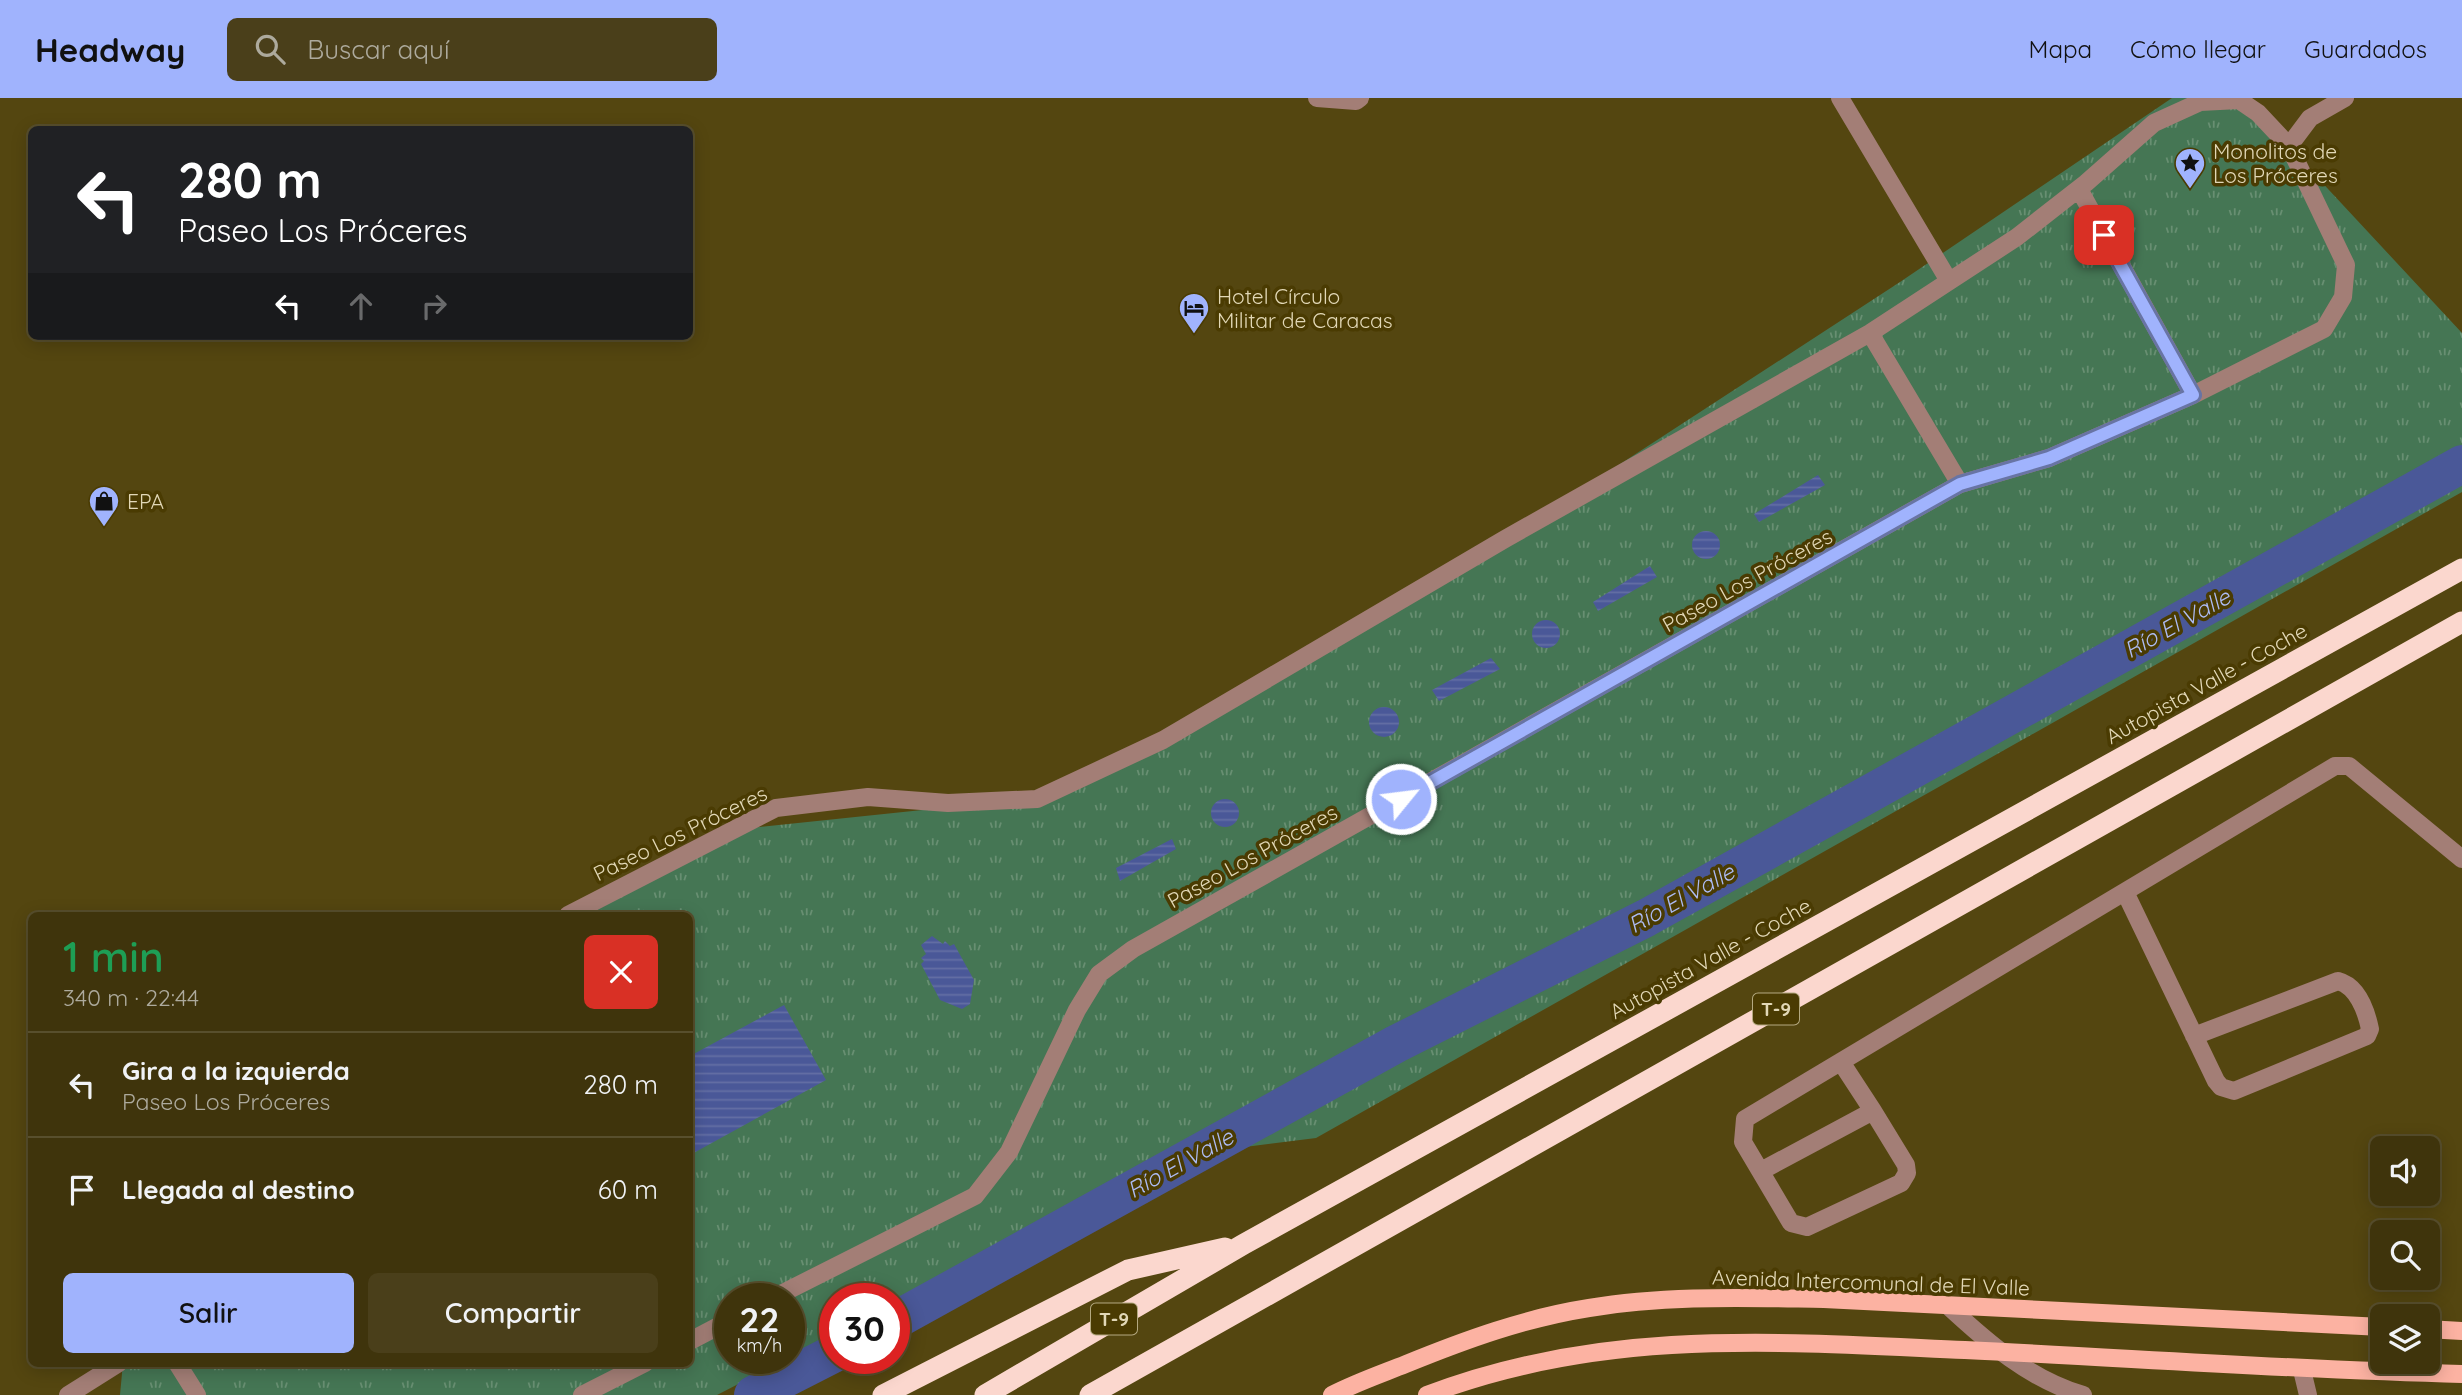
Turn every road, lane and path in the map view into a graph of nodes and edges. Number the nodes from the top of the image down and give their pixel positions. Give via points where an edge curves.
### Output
1 (1317, 98) edge
2 (1360, 98) edge
3 (1840, 98) edge
4 (2345, 98) edge
5 (2288, 146) junction
6 (2079, 189) junction
7 (1949, 281) junction
8 (1870, 333) junction
9 (2193, 395) junction
10 (1960, 484) junction
11 (2462, 569) edge
12 (2462, 622) edge
13 (2462, 859) edge
14 (2125, 892) junction
15 (574, 912) edge
16 (2194, 1036) junction
17 (1840, 1062) junction
18 (1873, 1111) junction
19 (1761, 1171) junction
20 (1244, 1244) junction
21 (803, 1283) edge
22 (1947, 1305) junction
23 (2370, 1326) edge
24 (714, 1328) edge
25 (2440, 1330) edge
26 (2462, 1331) edge
27 (693, 1339) edge
28 (1998, 1352) junction
29 (113, 1367) edge
30 (180, 1367) edge
31 (637, 1367) edge
32 (2302, 1370) junction
33 (2462, 1374) edge
34 (68, 1395) edge
35 (197, 1395) edge
36 (582, 1395) edge
37 (883, 1395) edge
38 (985, 1395) edge
39 (1090, 1395) edge
40 (1332, 1395) edge
41 (1427, 1395) edge
42 (2083, 1395) edge
43 (2308, 1395) edge

1 - 2 street
3 - 7 street
4 - 5 street via 2311,118
5 - 6 street, Paseo Los Próceres via 2258,113 2239,100 2200,102 2154,124
5 - 9 street, Paseo Los Próceres via 2346,265 2343,297 2324,329
6 - 7 street, Paseo Los Próceres
6 - 9 street
7 - 8 street, Paseo Los Próceres
8 - 10 street
8 - 15 street, Paseo Los Próceres via 1505,539 1163,740 1037,799 948,803 868,797 776,808
9 - 10 street, Paseo Los Próceres via 2049,458
10 - 21 street, Paseo Los Próceres via 1133,949 1099,974 1009,1152 975,1196
11 - 20 highway, Autopista Valle - Coche / T-9
12 - 39 highway, T-9
13 - 14 street via 2349,765 2335,766
14 - 16 street
14 - 17 street
16 - 16 street via 2216,1082 2234,1091 2367,1036 2370,1029 2354,989 2338,981
17 - 18 street
17 - 19 street via 1745,1119 1743,1142
18 - 19 street
18 - 19 street via 1906,1165 1901,1183 1807,1227 1798,1227 1791,1223
20 - 37 highway via 1128,1270
20 - 38 highway, Autopista Valle - Coche / T-9
22 - 23 main road, Avenida Intercomunal de El Valle
22 - 28 street
22 - 40 main road, Avenida Intercomunal de El Valle via 1734,1297 1589,1308 1476,1336
24 - 27 street
25 - 26 main road
28 - 32 main road
28 - 41 main road via 1818,1343 1671,1343 1513,1367
28 - 42 street via 2058,1388
29 - 34 street
30 - 35 street
31 - 36 street
32 - 33 main road
32 - 43 street

